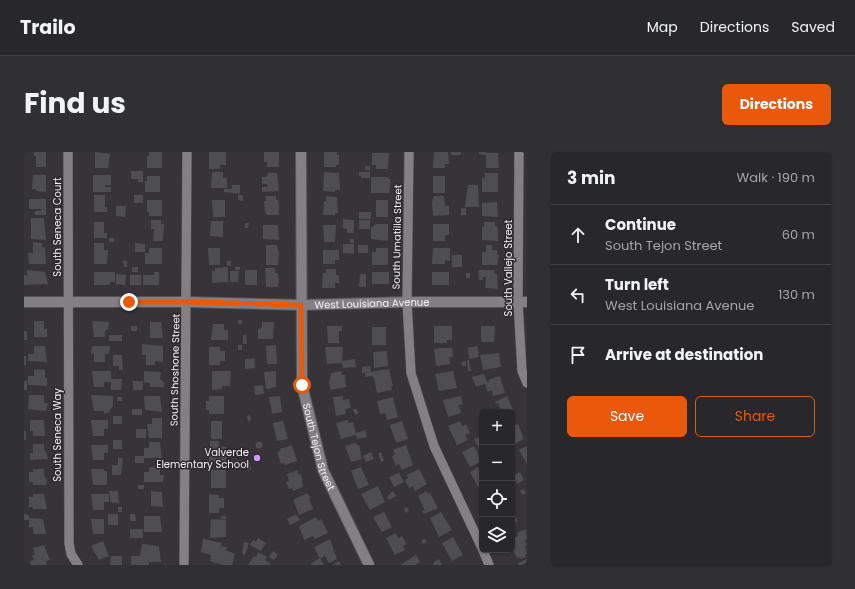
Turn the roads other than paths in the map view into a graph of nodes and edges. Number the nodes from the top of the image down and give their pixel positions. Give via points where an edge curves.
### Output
1 (68, 152) edge
2 (186, 152) edge
3 (301, 152) edge
4 (409, 152) edge
5 (519, 152) edge
6 (24, 302) edge
7 (67, 302) junction
8 (187, 302) junction
9 (407, 302) junction
10 (523, 302) edge
11 (301, 305) junction
12 (527, 382) edge
13 (479, 543) edge
14 (484, 553) edge
15 (78, 565) edge
16 (184, 565) edge
17 (369, 565) edge
18 (489, 565) edge

1 - 7 street, South Seneca Court
2 - 8 street, South Shoshone Street
3 - 11 street, South Tejon Street
4 - 9 street, South Umatilla Street
5 - 10 street, South Vallejo Street
6 - 7 street, West Louisiana Avenue
7 - 8 street, West Louisiana Avenue
7 - 15 street, South Seneca Way via 69,543 71,554
8 - 11 street, West Louisiana Avenue
8 - 16 street, South Shoshone Street
9 - 10 street, West Louisiana Avenue
9 - 11 street, West Louisiana Avenue
9 - 13 street, South Umatilla Street via 411,372 434,446
10 - 12 street, South Vallejo Street via 522,372
11 - 17 street, South Tejon Street via 302,385 323,470
14 - 18 street, South Umatilla Street

